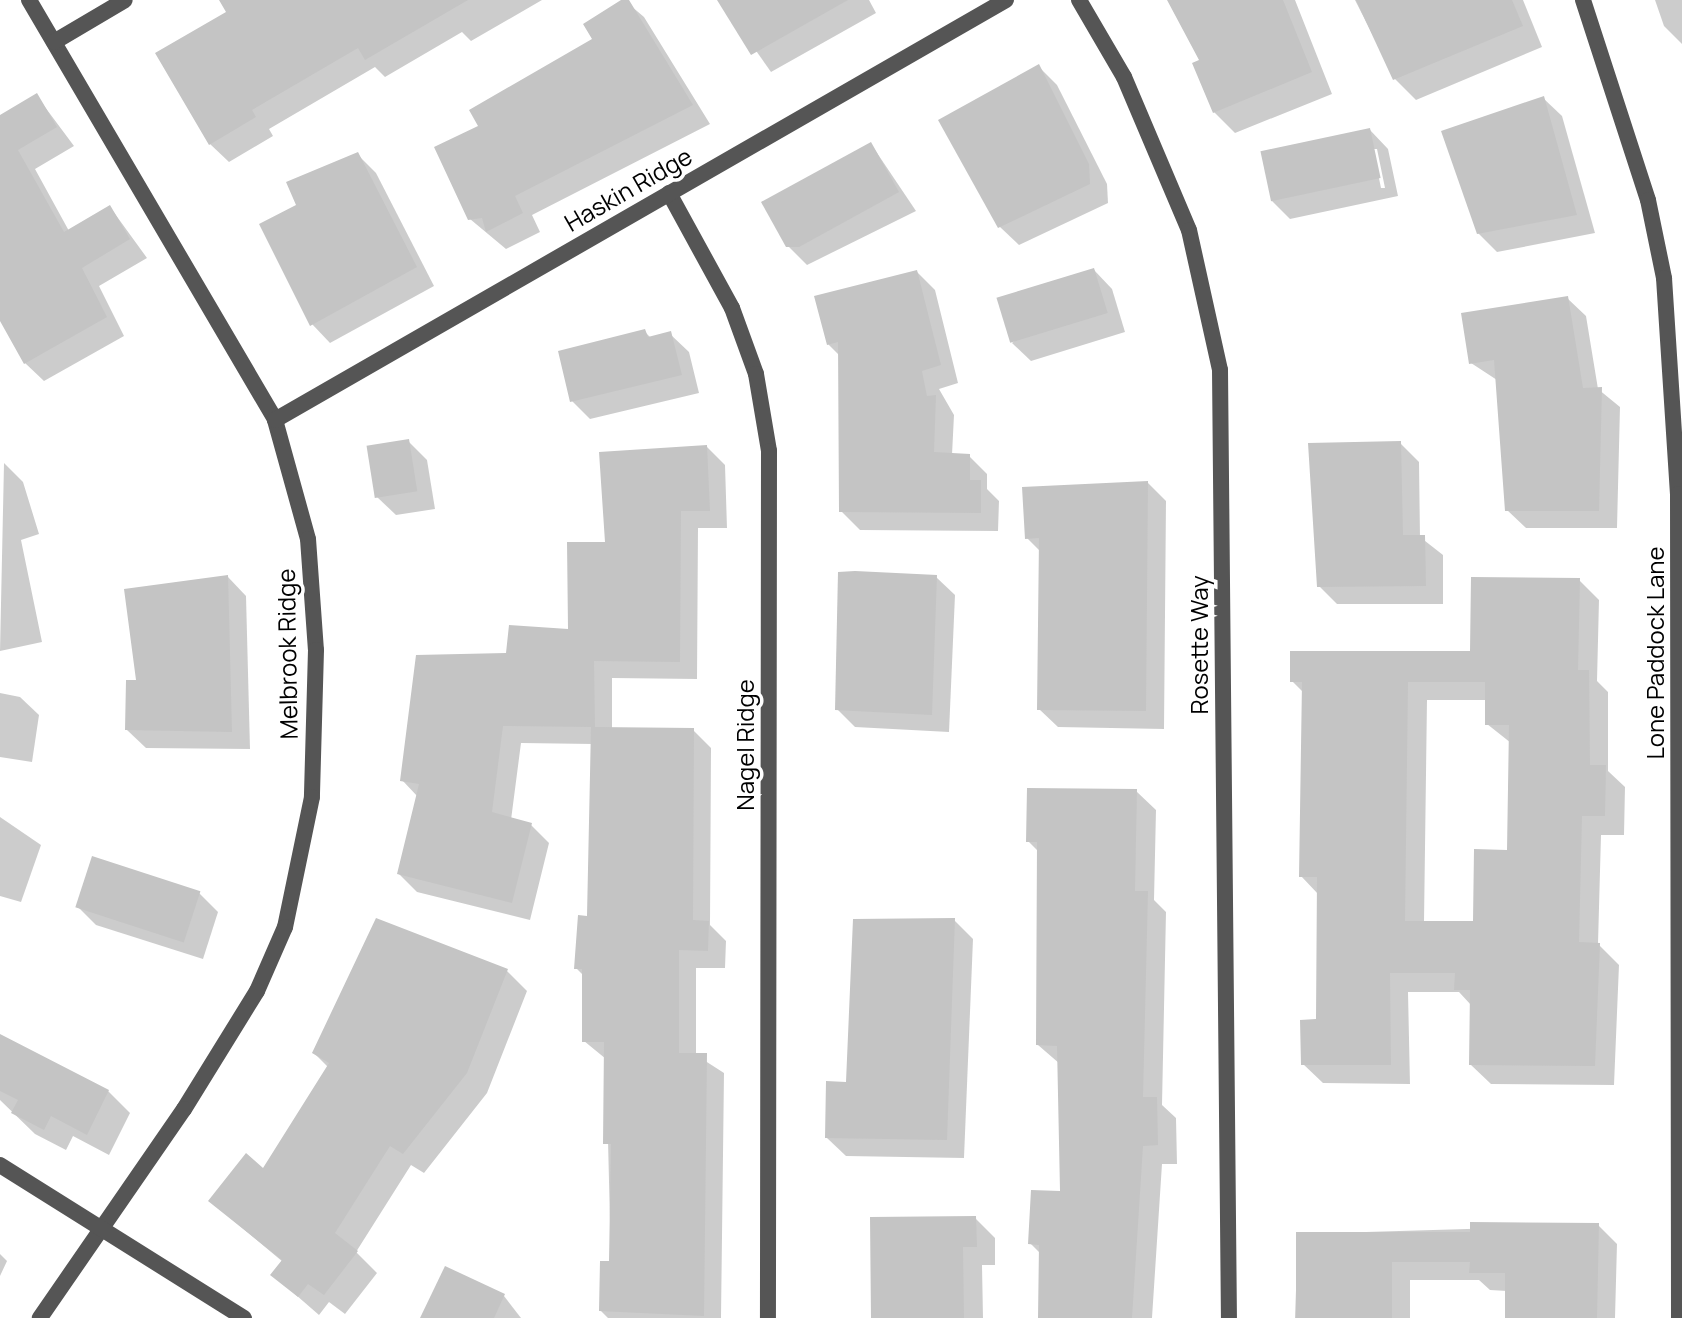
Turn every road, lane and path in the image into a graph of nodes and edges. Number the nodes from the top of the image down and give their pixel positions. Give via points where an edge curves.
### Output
1 (29, 0) edge
2 (125, 0) edge
3 (1006, 0) edge
4 (1079, 0) edge
5 (1583, 0) edge
6 (54, 42) junction
7 (669, 193) junction
8 (275, 420) junction
9 (0, 1165) edge
10 (103, 1227) junction
11 (45, 1314) edge
12 (244, 1318) edge
13 (768, 1318) edge
14 (1229, 1318) edge
15 (1679, 1318) edge

1 - 6 street, Melbrook Ridge
2 - 6 street
3 - 7 street, Haskin Ridge
4 - 14 street, Rosette Way via 1124,77 1189,230 1220,370
5 - 15 street, Lone Paddock Lane via 1648,200 1664,278 1678,494
6 - 8 street, Melbrook Ridge
7 - 8 street, Haskin Ridge
7 - 13 street, Nagel Ridge via 732,308 756,374 769,451
8 - 10 street, Melbrook Ridge via 308,539 316,650 305,851 285,927 257,991
9 - 10 street
10 - 11 street, Melbrook Ridge
10 - 12 street

